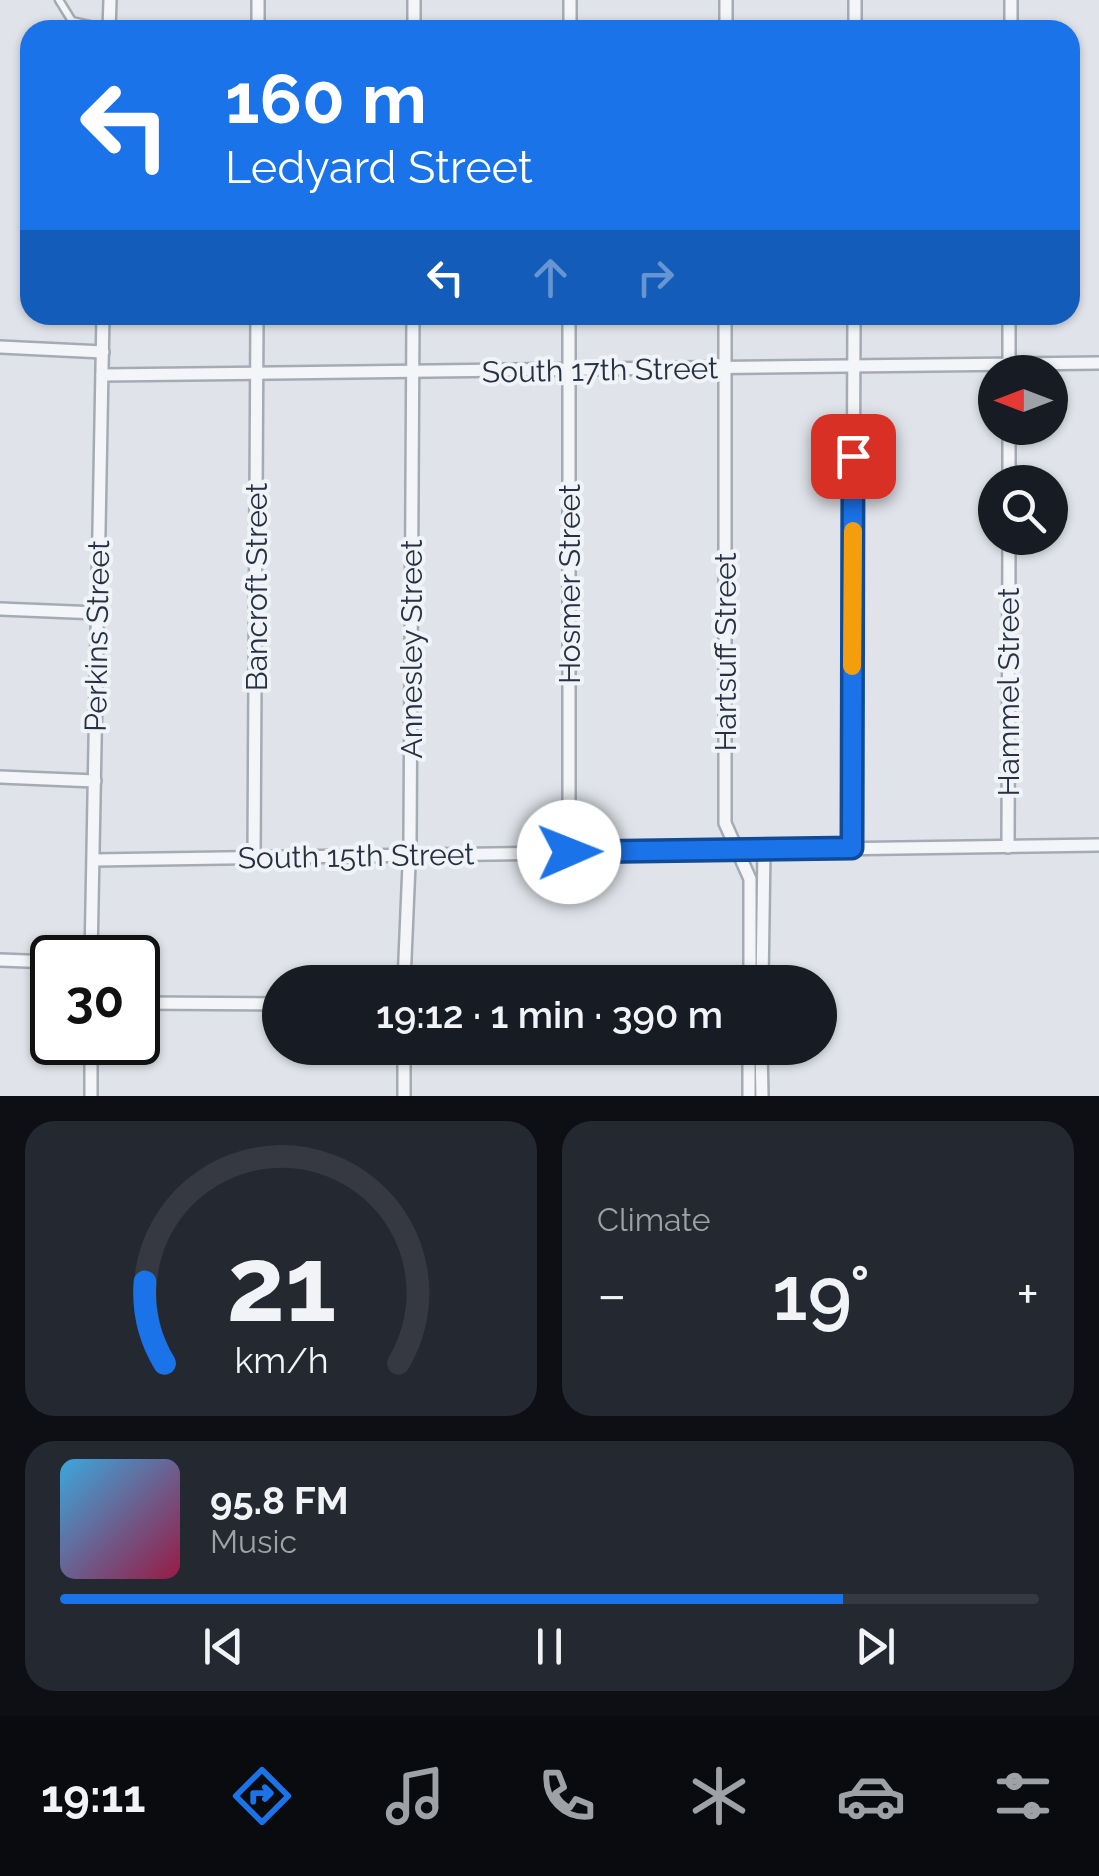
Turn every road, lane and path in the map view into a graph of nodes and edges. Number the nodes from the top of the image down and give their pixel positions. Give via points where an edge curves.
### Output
1 (103, 325) edge
2 (257, 325) edge
3 (413, 325) edge
4 (569, 325) edge
5 (725, 325) edge
6 (854, 325) edge
7 (1009, 325) edge
8 (0, 347) edge
9 (102, 352) junction
10 (1009, 355) edge
11 (1099, 363) edge
12 (1068, 365) edge
13 (854, 366) junction
14 (725, 368) junction
15 (978, 368) edge
16 (569, 370) junction
17 (412, 372) junction
18 (257, 374) junction
19 (102, 375) junction
20 (1009, 555) edge
21 (0, 609) edge
22 (98, 613) junction
23 (0, 777) edge
24 (94, 782) junction
25 (1099, 845) edge
26 (1008, 846) junction
27 (852, 848) junction
28 (738, 850) junction
29 (764, 850) junction
30 (569, 852) junction
31 (408, 854) junction
32 (254, 858) junction
33 (94, 860) junction
34 (92, 935) edge
35 (0, 960) edge
36 (30, 961) edge
37 (405, 965) edge
38 (750, 965) edge
39 (762, 965) edge
40 (160, 1003) edge
41 (262, 1004) edge
42 (91, 1065) edge
43 (404, 1065) edge
44 (750, 1065) edge
45 (762, 1065) edge
46 (91, 1096) edge
47 (404, 1096) edge
48 (749, 1096) edge
49 (762, 1096) edge

1 - 9 street, Perkins Street
2 - 18 street, Bancroft Street
3 - 17 street, Annesley Street
4 - 16 street, Hosmer Street
5 - 14 street, Hartsuff Street
6 - 13 street
7 - 10 street
8 - 9 street
9 - 19 street, Perkins Street
11 - 12 street, South 17th Street
13 - 14 street, South 17th Street
13 - 15 street, South 17th Street
13 - 27 street
14 - 16 street, South 17th Street
14 - 28 street, Hartsuff Street via 725,823
16 - 17 street, South 17th Street
16 - 30 street, Hosmer Street
17 - 18 street, South 17th Street
17 - 31 street, Annesley Street
18 - 19 street, South 17th Street
18 - 32 street, Bancroft Street
19 - 22 street, Perkins Street
20 - 26 street, Hammel Street
21 - 22 street
22 - 24 street, Perkins Street
23 - 24 street
24 - 33 street, Perkins Street
25 - 26 street, South 15th Street
26 - 27 street, South 15th Street
27 - 29 street, South 15th Street
28 - 29 street, South 15th Street
28 - 30 street, South 15th Street
28 - 38 street, Hartsuff Street via 750,878
29 - 39 street
30 - 31 street, South 15th Street
31 - 32 street, South 15th Street
31 - 37 street, Annesley Street
32 - 33 street, South 15th Street
33 - 34 street, Perkins Street
35 - 36 street
40 - 41 street
42 - 46 street
43 - 47 street
44 - 48 street
45 - 49 street

